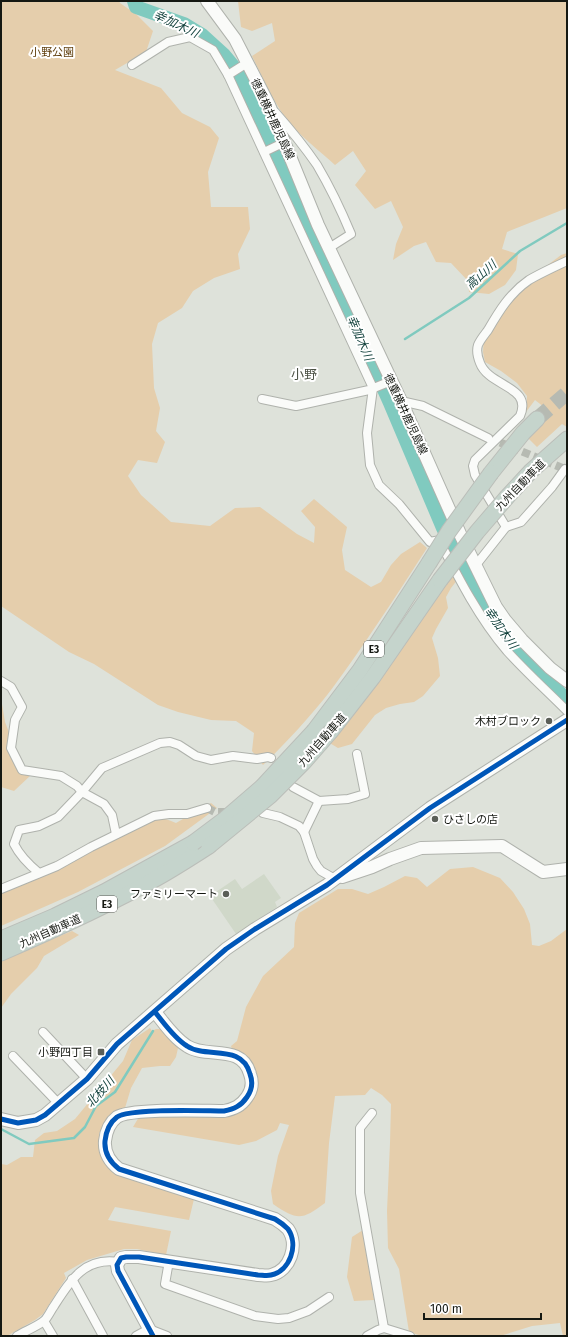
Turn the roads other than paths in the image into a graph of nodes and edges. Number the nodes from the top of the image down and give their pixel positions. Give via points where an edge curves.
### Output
1 (207, 1) edge
2 (247, 64) junction
3 (132, 65) dead end
4 (228, 75) junction
5 (269, 105) junction
6 (285, 142) junction
7 (264, 152) junction
8 (329, 248) junction
9 (567, 261) edge
10 (391, 380) junction
11 (374, 387) junction
12 (262, 399) dead end
13 (401, 401) junction
14 (537, 419) tunnel mouth
15 (488, 438) tunnel mouth
16 (567, 439) edge
17 (567, 470) edge
18 (506, 527) junction
19 (460, 537) junction
20 (442, 540) junction
21 (476, 565) junction
22 (567, 680) edge
23 (1, 681) edge
24 (567, 711) edge
25 (567, 720) edge
26 (357, 754) dead end
27 (271, 758) dead end
28 (293, 787) dead end
29 (82, 792) junction
30 (319, 801) junction
31 (207, 808) tunnel mouth
32 (263, 813) dead end
33 (304, 832) junction
34 (116, 834) junction
35 (567, 869) edge
36 (39, 873) junction
37 (335, 879) junction
38 (1, 889) edge
39 (1, 939) edge
40 (1, 953) edge
41 (155, 1012) junction
42 (43, 1032) dead end
43 (13, 1056) dead end
44 (87, 1079) junction
45 (59, 1104) junction
46 (372, 1113) dead end
47 (1, 1119) edge
48 (169, 1261) junction
49 (118, 1262) junction
50 (72, 1279) junction
51 (329, 1297) dead end
52 (44, 1321) junction
53 (384, 1328) junction
54 (151, 1332) edge
55 (17, 1336) edge
56 (53, 1336) edge
57 (103, 1336) edge
58 (136, 1336) edge
59 (168, 1336) edge
60 (367, 1336) edge
61 (410, 1336) edge

1 - 2 street, 徳重横井鹿児島線 via 235,39
2 - 4 street
2 - 5 street, 徳重横井鹿児島線
3 - 4 street via 168,42 190,37 213,50
4 - 7 street
5 - 6 street, 徳重横井鹿児島線
5 - 8 street via 296,136 316,165 342,211 351,234
6 - 7 street
6 - 8 street, 徳重横井鹿児島線
7 - 11 street
8 - 10 street, 徳重横井鹿児島線
9 - 18 street via 516,290 478,345 480,365 486,373 513,390 522,400 520,416 475,460 473,466 475,475
10 - 11 street
10 - 13 street, 徳重横井鹿児島線
11 - 12 street via 296,406
11 - 20 street via 367,433 370,466 379,485 399,504 430,542
13 - 15 street via 423,406
13 - 19 street, 徳重横井鹿児島線
14 - 39 highway, 九州自動車道 / E3, bridge via 491,473 449,531 360,670 314,731 262,787 192,843 104,892
16 - 40 highway, 九州自動車道 / E3, bridge via 531,471 477,532 331,731 270,796 210,846 158,877 61,927
17 - 18 street via 565,469 521,522
18 - 21 street
19 - 20 street
19 - 21 street, 徳重横井鹿児島線
20 - 24 street via 462,584 507,651
21 - 22 street, 徳重横井鹿児島線 via 505,620 550,668
23 - 29 street via 11,687 22,707 15,720 11,748 22,770 61,776
25 - 37 street via 430,808
26 - 30 street via 365,794 348,799
27 - 29 street via 233,756 211,760 196,756 170,742 160,743 102,768
28 - 30 street
29 - 34 street via 104,804 112,815
29 - 36 street via 58,817 39,826 19,830 14,844 17,851 25,862
30 - 33 street
31 - 34 street via 187,814 154,816
32 - 33 street via 290,821
33 - 37 street via 313,860 321,871
34 - 36 street
35 - 37 street via 543,872 502,846 421,848 372,868
36 - 38 street
37 - 41 street via 226,948
41 - 44 street via 117,1044
41 - 48 street via 187,1046 232,1054 244,1062 249,1069 252,1086 246,1099 233,1109 134,1112 117,1118 106,1132 107,1156 119,1169 275,1219 288,1230 293,1242 292,1254 285,1267 271,1275
42 - 44 street
43 - 45 street
44 - 45 street
45 - 47 street via 32,1121 18,1123
46 - 53 street via 360,1128 360,1193
48 - 49 street via 126,1257 120,1258
48 - 51 street via 165,1284 255,1316 289,1318 308,1311
49 - 50 street via 103,1261 78,1273
49 - 54 street via 118,1271
50 - 52 street
50 - 57 street
52 - 55 street
52 - 56 street
53 - 60 street
53 - 61 street
54 - 58 street
54 - 59 street

